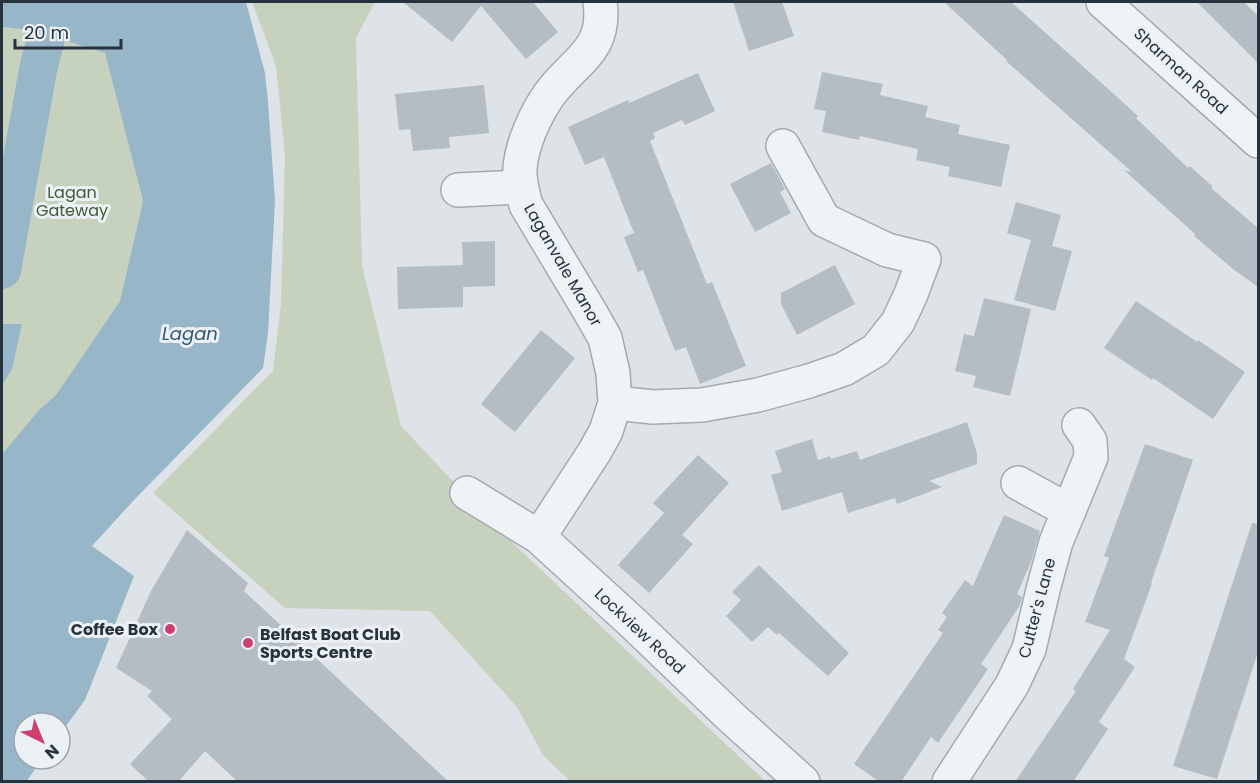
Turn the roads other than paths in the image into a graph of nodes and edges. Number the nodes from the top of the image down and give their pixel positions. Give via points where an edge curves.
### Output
1 (600, 2) edge
2 (1103, 2) edge
3 (1258, 141) edge
4 (783, 146) dead end
5 (521, 187) junction
6 (458, 190) dead end
7 (615, 403) junction
8 (1079, 425) dead end
9 (1018, 483) dead end
10 (467, 493) dead end
11 (1069, 511) junction
12 (539, 537) junction
13 (803, 782) edge
14 (949, 782) edge

1 - 5 street, Laganvale Manor via 599,33 590,51 549,95 533,123 523,149
2 - 3 street, Sharman Road
4 - 7 street via 824,220 887,250 924,259 897,322 876,350 844,369 809,381 702,405 653,407
5 - 6 street, Laganvale Manor
5 - 7 street, Laganvale Manor via 526,205 604,338 613,373
7 - 12 street, Laganvale Manor via 595,452
8 - 11 street, Cutter's Lane via 1090,441 1091,457
9 - 11 street
10 - 12 street, Lockview Road
11 - 14 street, Cutter's Lane via 1056,542 1029,649 1012,685
12 - 13 street, Lockview Road

